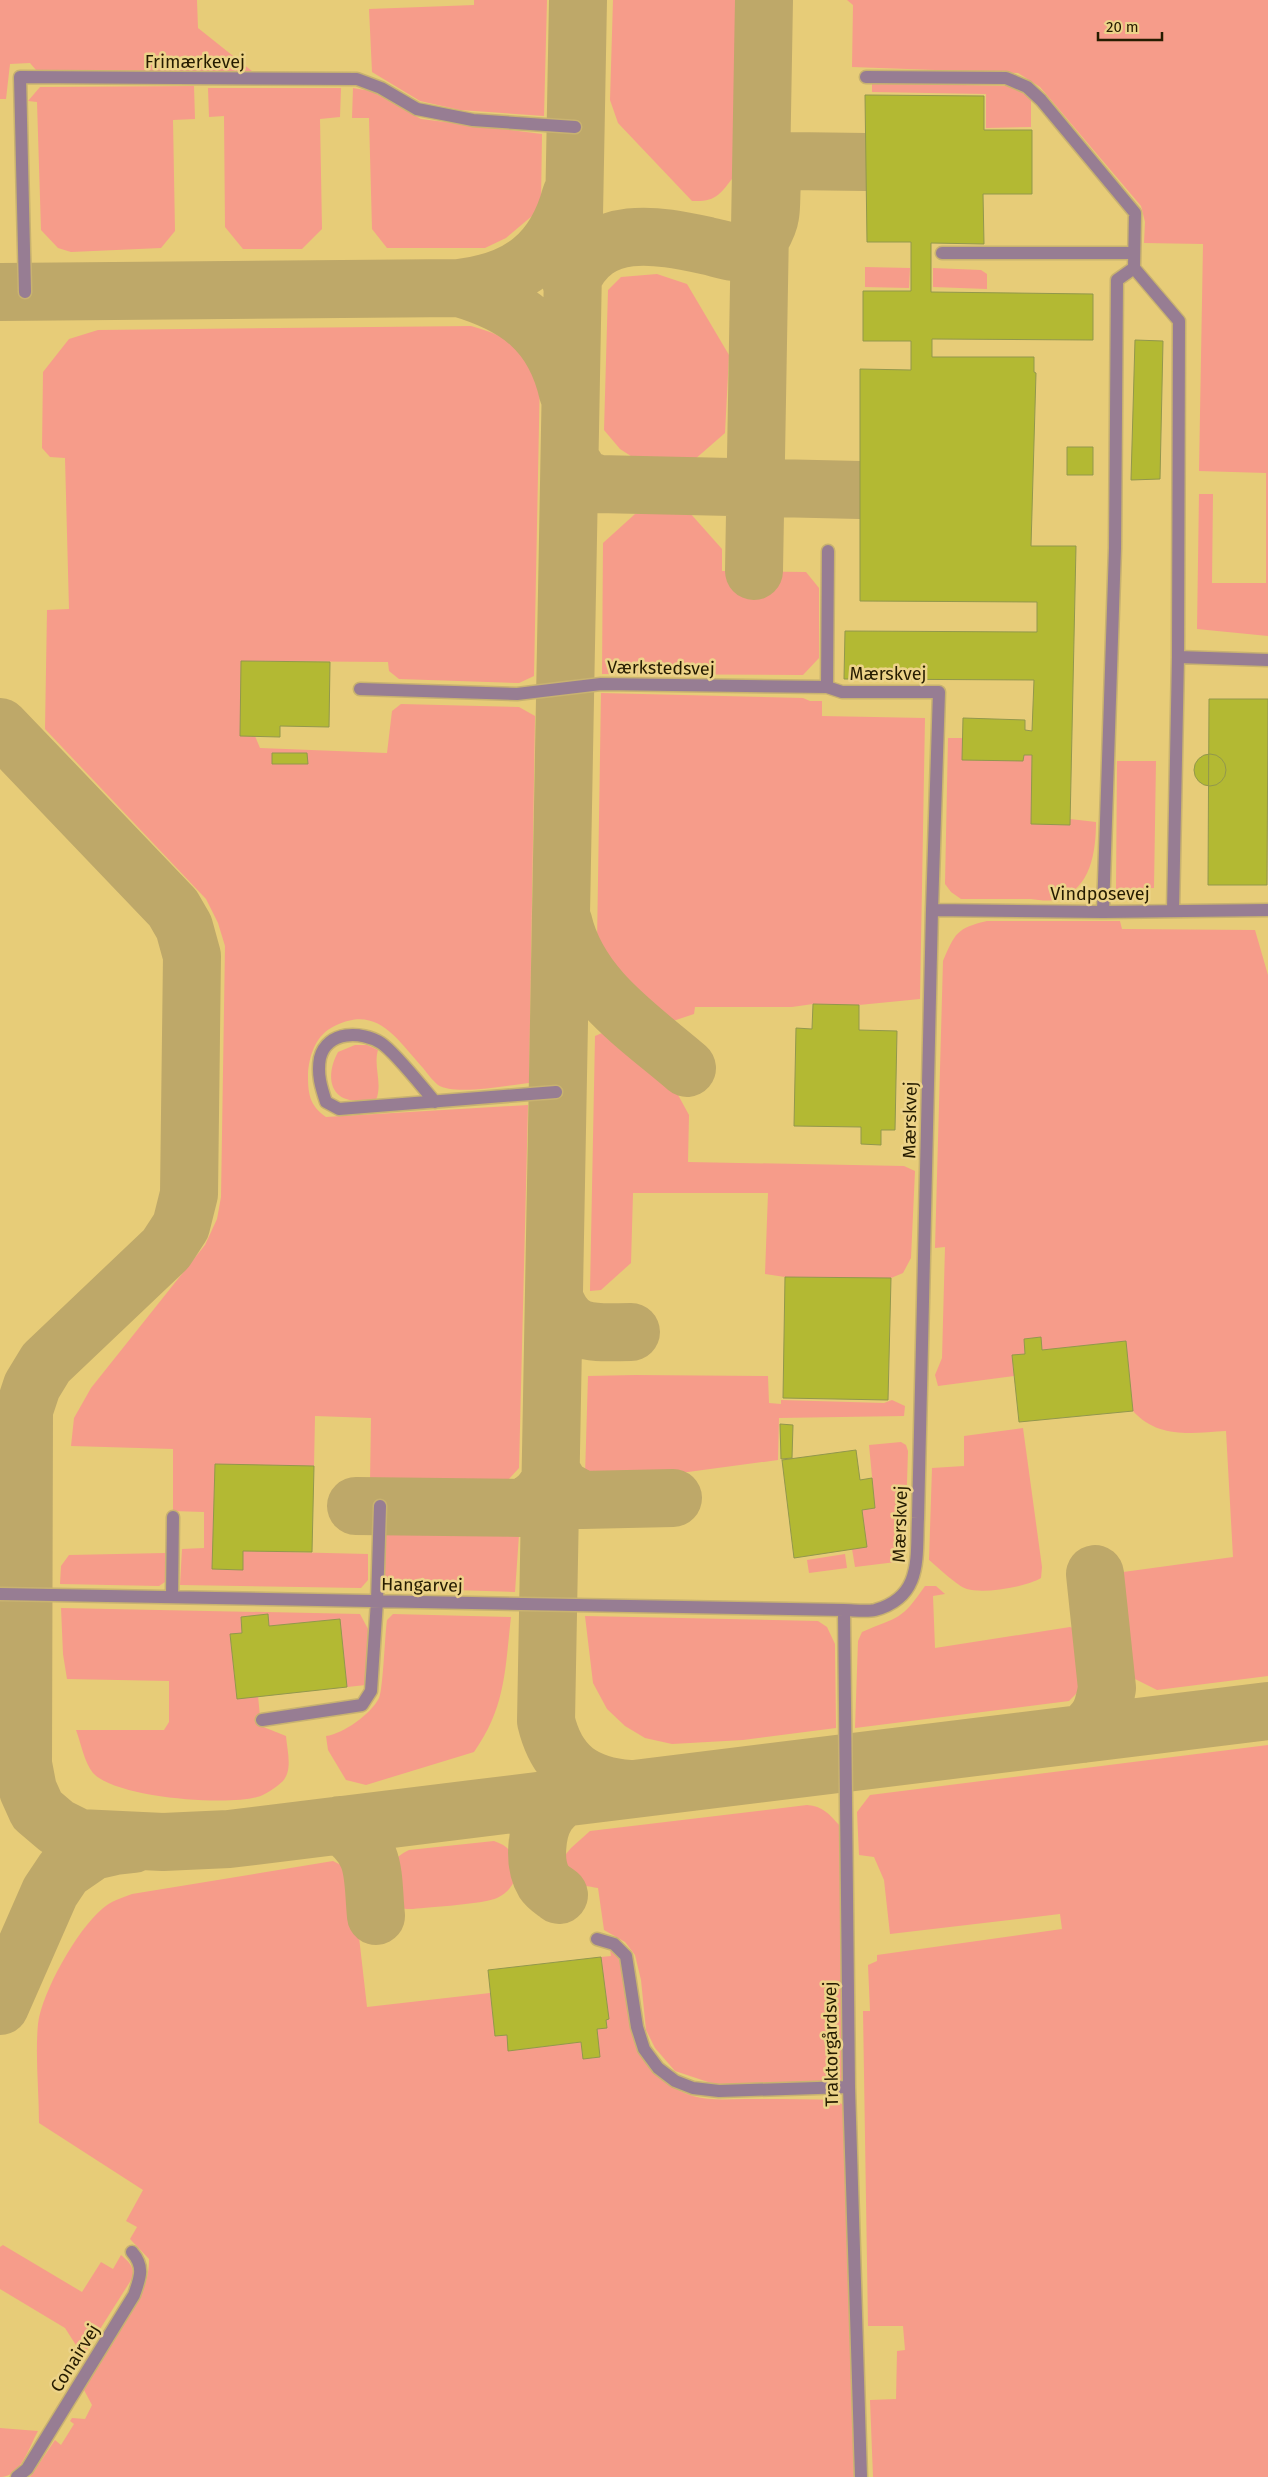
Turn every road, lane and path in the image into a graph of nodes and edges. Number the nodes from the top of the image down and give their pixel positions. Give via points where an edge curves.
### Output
1 (866, 77) dead end
2 (575, 127) dead end
3 (942, 253) dead end
4 (1134, 254) junction
5 (1134, 268) junction
6 (25, 292) dead end
7 (828, 551) dead end
8 (1178, 657) junction
9 (1268, 660) edge
10 (827, 687) junction
11 (360, 689) dead end
12 (932, 910) junction
13 (1173, 911) junction
14 (1268, 911) edge
15 (1103, 912) junction
16 (556, 1092) dead end
17 (435, 1102) junction
18 (380, 1506) dead end
19 (173, 1517) dead end
20 (0, 1594) edge
21 (172, 1598) junction
22 (377, 1601) junction
23 (844, 1610) junction
24 (262, 1720) dead end
25 (597, 1939) dead end
26 (849, 2088) junction
27 (132, 2252) dead end
28 (17, 2477) edge
29 (861, 2477) edge

1 - 4 lane via 1006,78 1027,87 1135,213
2 - 6 lane, Frimærkevej via 473,120 417,109 381,88 357,79 20,77
3 - 4 lane
4 - 5 lane
5 - 8 lane via 1179,321
5 - 15 lane via 1117,280 1116,548
7 - 10 lane
8 - 9 lane
8 - 13 lane
10 - 11 lane, Værkstedsvej via 602,684 517,694
10 - 12 lane, Mærskvej via 842,692 939,692
12 - 15 lane, Vindposevej
12 - 23 lane, Mærskvej via 916,1574 899,1599 874,1610
13 - 14 lane, Vindposevej
13 - 15 lane, Vindposevej
16 - 17 lane
17 - 17 lane via 339,1108 326,1102 319,1081 320,1056 331,1043 347,1034 368,1035 384,1044
18 - 22 lane
19 - 21 lane
20 - 21 lane, Hangarvej
21 - 22 lane, Hangarvej
22 - 23 lane, Hangarvej
22 - 24 lane via 371,1691 362,1705
23 - 26 lane, Traktorgårdsvej
25 - 26 lane via 614,1944 626,1956 637,2027 644,2049 658,2068 675,2081 693,2088 719,2090
26 - 29 lane, Traktorgårdsvej
27 - 28 lane, Conairvej via 139,2260 142,2272 134,2296 27,2469

